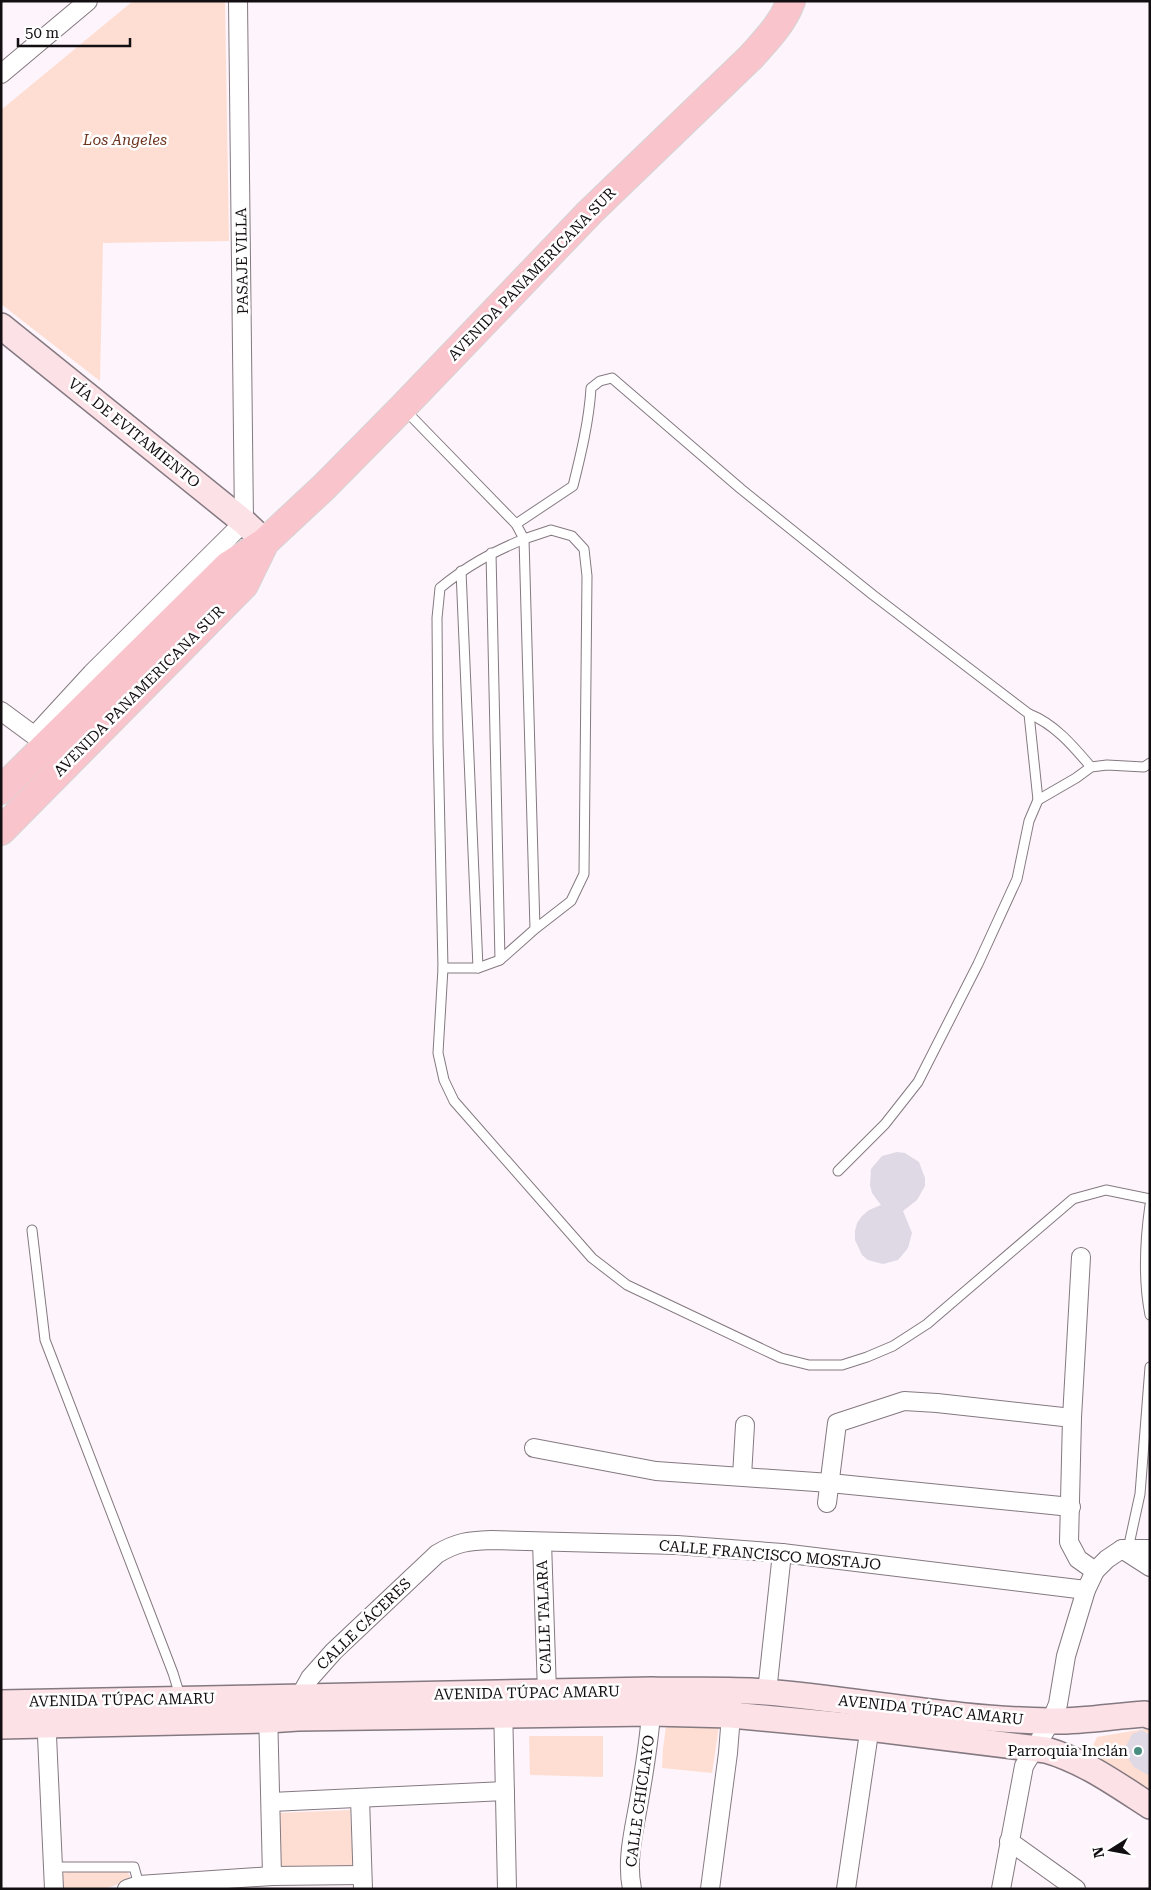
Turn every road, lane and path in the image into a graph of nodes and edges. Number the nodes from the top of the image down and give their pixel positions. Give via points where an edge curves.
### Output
1 (88, 1) edge
2 (238, 1) edge
3 (791, 1) edge
4 (1, 74) edge
5 (1, 326) edge
6 (403, 407) junction
7 (244, 522) junction
8 (516, 524) junction
9 (524, 539) junction
10 (265, 542) junction
11 (491, 553) junction
12 (461, 571) junction
13 (1, 711) edge
14 (1029, 714) junction
15 (41, 740) junction
16 (69, 763) junction
17 (1150, 763) edge
18 (1091, 768) junction
19 (1, 790) edge
20 (1038, 800) junction
21 (1, 831) edge
22 (535, 929) junction
23 (500, 960) junction
24 (443, 968) junction
25 (478, 968) junction
26 (838, 1171) dead end
27 (1150, 1199) edge
28 (1150, 1205) edge
29 (32, 1230) dead end
30 (1081, 1257) dead end
31 (1150, 1315) edge
32 (1150, 1367) edge
33 (1072, 1418) junction
34 (744, 1425) dead end
35 (534, 1448) dead end
36 (742, 1476) junction
37 (830, 1483) junction
38 (827, 1504) dead end
39 (1071, 1506) junction
40 (542, 1542) junction
41 (452, 1545) joint
42 (1125, 1549) junction
43 (1150, 1549) edge
44 (782, 1553) junction
45 (1150, 1567) edge
46 (1095, 1571) junction
47 (1086, 1590) junction
48 (732, 1690) junction
49 (547, 1692) junction
50 (767, 1692) junction
51 (181, 1699) junction
52 (1, 1703) edge
53 (503, 1705) junction
54 (299, 1707) junction
55 (268, 1708) junction
56 (651, 1713) junction
57 (46, 1714) junction
58 (732, 1715) junction
59 (871, 1716) junction
60 (1150, 1716) edge
61 (1051, 1721) junction
62 (1, 1726) edge
63 (1034, 1748) junction
64 (505, 1791) junction
65 (360, 1798) junction
66 (271, 1802) junction
67 (1150, 1806) edge
68 (1009, 1841) junction
69 (52, 1867) junction
70 (272, 1876) junction
71 (363, 1882) edge
72 (136, 1887) edge
73 (54, 1889) edge
74 (507, 1889) edge
75 (632, 1889) edge
76 (710, 1889) edge
77 (846, 1889) edge
78 (1001, 1889) edge
79 (1076, 1889) edge

1 - 4 street
2 - 7 street, PASAJE VILLA
3 - 6 main road, AVENIDA PANAMERICANA SUR via 774,31 751,57 590,212
5 - 7 street, VÍA DE EVITAMIENTO
6 - 8 lane
6 - 10 main road, AVENIDA PANAMERICANA SUR
7 - 10 street, VÍA DE EVITAMIENTO
7 - 15 street, AVENIDA PANAMERICANA SUR via 92,674
8 - 9 lane
8 - 14 lane via 573,486 590,409 591,388 612,378 873,595
9 - 11 lane
9 - 22 lane
9 - 22 lane via 552,530 572,536 584,549 587,576 584,874 571,901
10 - 15 main road, AVENIDA PANAMERICANA SUR via 228,566
10 - 16 main road, AVENIDA PANAMERICANA SUR via 244,585
11 - 12 lane
11 - 23 lane
12 - 24 lane via 440,588 437,618
12 - 25 lane
13 - 15 street
14 - 18 lane via 1069,741
14 - 20 lane
15 - 16 street
15 - 19 main road, AVENIDA PANAMERICANA SUR
16 - 21 main road, AVENIDA PANAMERICANA SUR
17 - 18 lane via 1144,767
18 - 20 lane
20 - 26 lane via 1029,821 1017,879 918,1082 885,1124
22 - 23 lane
23 - 25 lane
24 - 25 lane
24 - 27 lane via 438,1053 444,1080 454,1101 467,1116 592,1258 627,1284 781,1358 809,1365 842,1364 894,1346 927,1324 1073,1199 1106,1190
28 - 31 lane via 1146,1295
29 - 51 lane via 45,1340
30 - 33 street
32 - 42 lane via 1140,1494
33 - 37 street via 904,1401 837,1423
33 - 39 street
34 - 36 street
35 - 36 street via 656,1471
36 - 37 street
37 - 38 street
37 - 39 street
39 - 46 street via 1069,1542 1078,1559
40 - 41 street, CALLE FRANCISCO MOSTAJO via 491,1540
40 - 44 street, CALLE FRANCISCO MOSTAJO via 677,1545
40 - 49 street, CALLE TALARA
41 - 54 street, CALLE CÁCERES via 437,1554 334,1651 310,1678
42 - 43 street
42 - 45 street
42 - 46 street via 1107,1559
44 - 47 street, CALLE FRANCISCO MOSTAJO
44 - 50 street
46 - 47 street
47 - 61 street via 1066,1656 1060,1698
48 - 49 street, AVENIDA TÚPAC AMARU
48 - 50 street, AVENIDA TÚPAC AMARU
48 - 58 street
49 - 53 street, AVENIDA TÚPAC AMARU
50 - 59 street, AVENIDA TÚPAC AMARU
51 - 55 street, AVENIDA TÚPAC AMARU
51 - 57 street, AVENIDA TÚPAC AMARU
52 - 57 street, AVENIDA TÚPAC AMARU
53 - 54 street, AVENIDA TÚPAC AMARU
53 - 56 street, AVENIDA TÚPAC AMARU
53 - 64 street
54 - 55 street, AVENIDA TÚPAC AMARU
55 - 57 street, AVENIDA TÚPAC AMARU
55 - 66 street
56 - 58 street, AVENIDA TÚPAC AMARU
56 - 75 street, CALLE CHICLAYO via 649,1746 632,1840
57 - 62 street, AVENIDA TÚPAC AMARU
57 - 69 street
58 - 59 street, AVENIDA TÚPAC AMARU
58 - 76 street
59 - 61 street, AVENIDA TÚPAC AMARU
59 - 63 street, AVENIDA TÚPAC AMARU
59 - 77 street
60 - 61 street, AVENIDA TÚPAC AMARU
61 - 63 street
63 - 67 street, AVENIDA TÚPAC AMARU via 1065,1755
63 - 68 street via 1024,1766
64 - 65 street
64 - 74 street
65 - 66 street
65 - 71 street
66 - 70 street
68 - 78 street
68 - 79 street
69 - 72 lane via 134,1867
69 - 73 street
70 - 71 street
70 - 72 street

